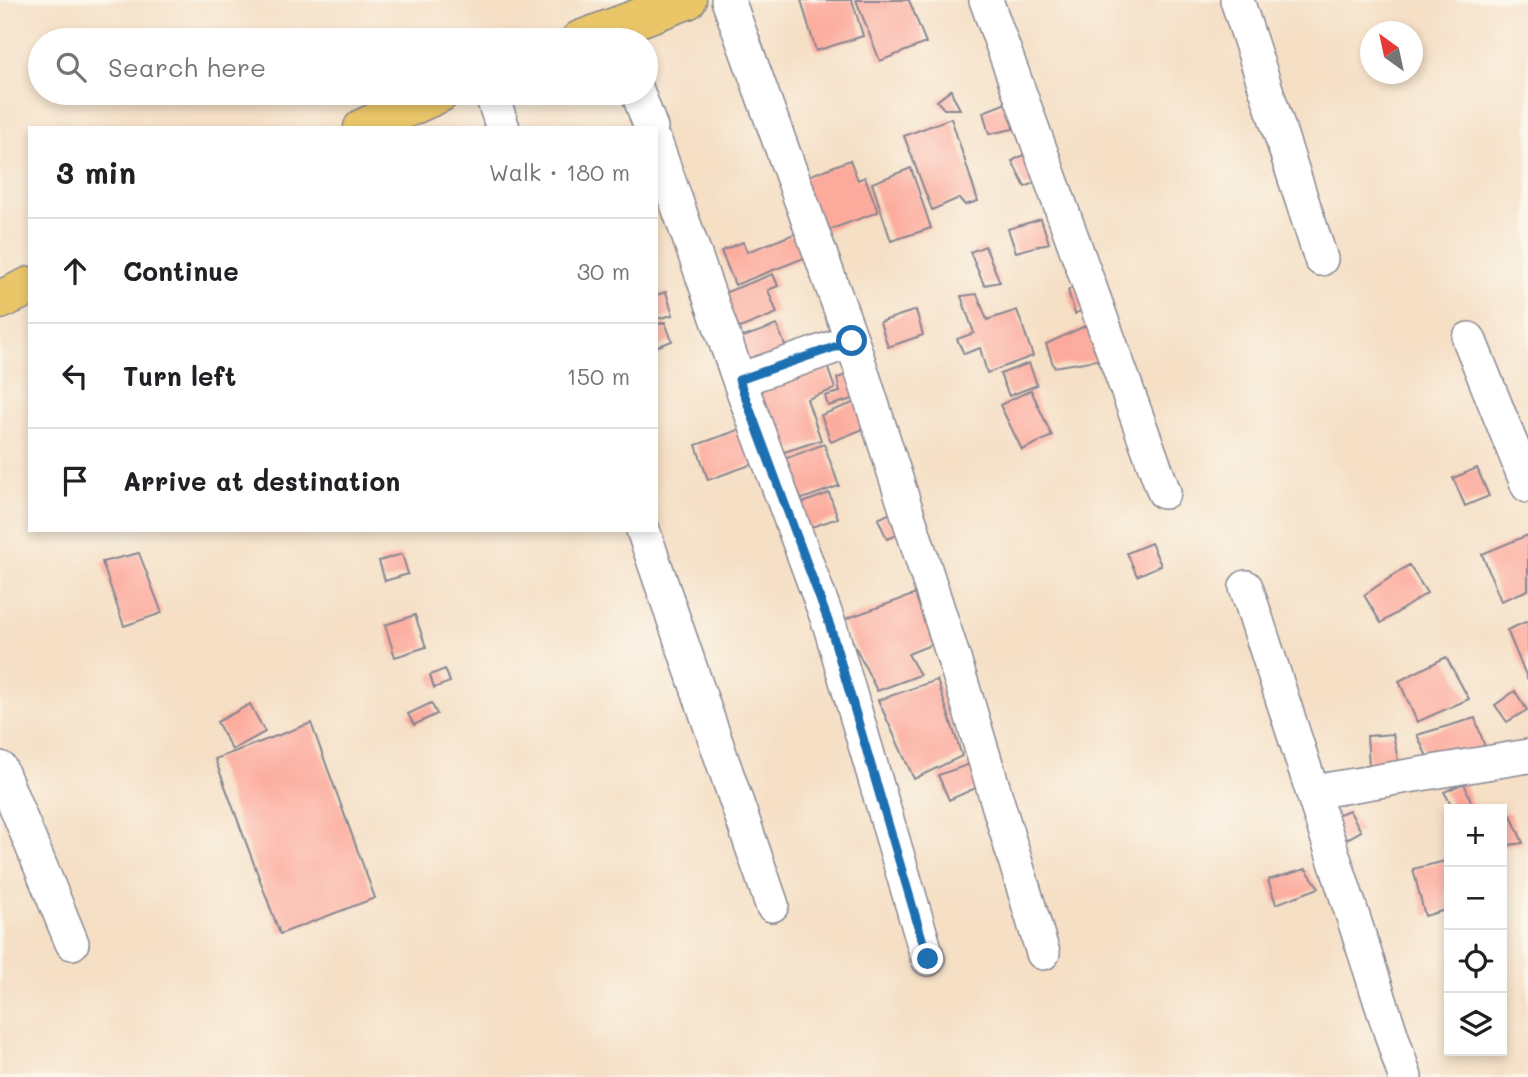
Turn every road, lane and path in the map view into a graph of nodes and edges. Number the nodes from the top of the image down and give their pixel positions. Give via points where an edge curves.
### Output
1 (687, 0) edge
2 (728, 0) edge
3 (986, 0) edge
4 (1237, 0) edge
5 (630, 28) edge
6 (414, 105) edge
7 (495, 105) edge
8 (642, 105) edge
9 (367, 126) edge
10 (502, 126) edge
11 (650, 126) edge
12 (658, 150) edge
13 (1321, 259) dead end
14 (28, 287) edge
15 (0, 300) edge
16 (1469, 340) dead end
17 (852, 341) junction
18 (739, 380) junction
19 (1528, 486) edge
20 (1164, 492) dead end
21 (644, 532) edge
22 (1246, 587) dead end
23 (1528, 756) edge
24 (0, 768) edge
25 (1313, 792) junction
26 (772, 905) dead end
27 (72, 943) dead end
28 (1043, 953) dead end
29 (928, 959) dead end
30 (1405, 1077) edge

1 - 5 main road
2 - 17 street
3 - 20 street
4 - 13 street
6 - 9 main road
7 - 10 street
8 - 11 street
12 - 18 street
14 - 15 main road
16 - 19 street
17 - 18 street
17 - 28 street
18 - 29 street via 830,626
21 - 26 street
22 - 25 street
23 - 25 street
24 - 27 street
25 - 30 street

